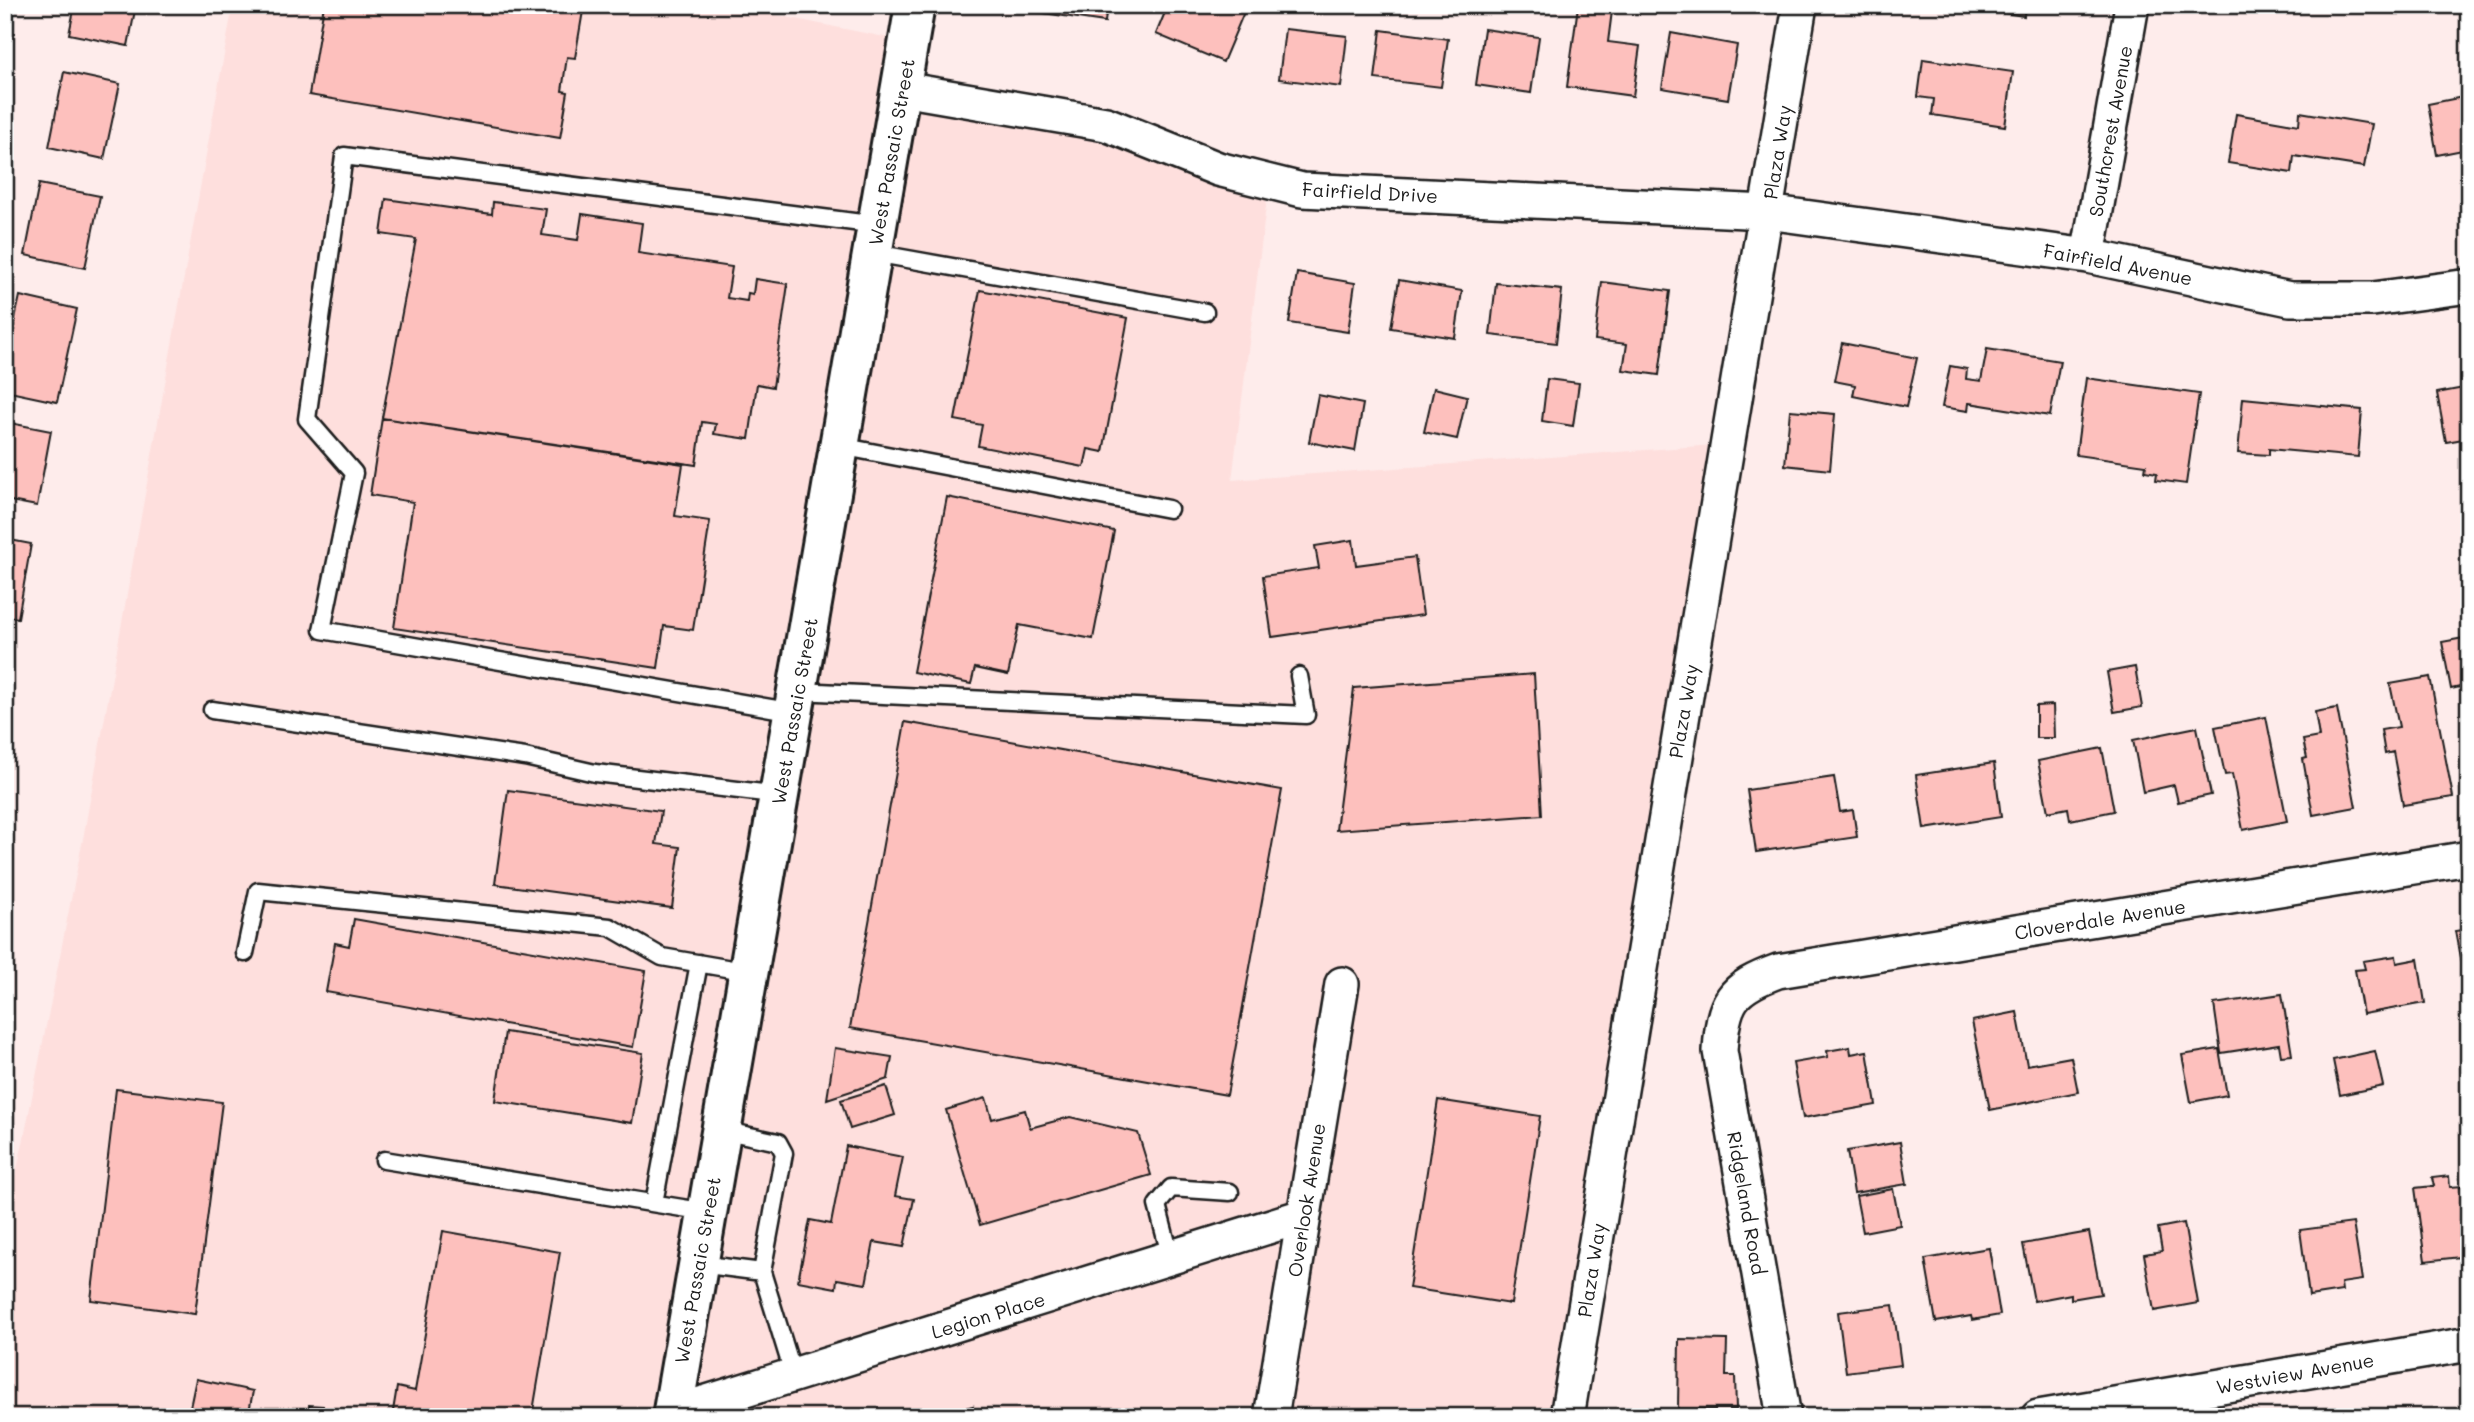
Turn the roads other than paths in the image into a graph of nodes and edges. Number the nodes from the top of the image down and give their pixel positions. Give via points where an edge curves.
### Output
1 (915, 5) edge
2 (1800, 5) edge
3 (2132, 5) edge
4 (902, 89) junction
5 (1767, 212) junction
6 (876, 239) junction
7 (2088, 256) junction
8 (2469, 286) edge
9 (1205, 312) dead end
10 (840, 446) junction
11 (1169, 509) dead end
12 (1299, 676) dead end
13 (796, 702) junction
14 (212, 710) dead end
15 (780, 795) junction
16 (2469, 858) edge
17 (245, 953) dead end
18 (699, 963) junction
19 (749, 972) junction
20 (1342, 984) dead end
21 (1736, 992) joint
22 (722, 1130) junction
23 (384, 1160) dead end
24 (1230, 1192) dead end
25 (654, 1203) junction
26 (707, 1212) junction
27 (1303, 1216) junction
28 (1171, 1258) junction
29 (699, 1264) junction
30 (762, 1272) junction
31 (2469, 1344) edge
32 (794, 1376) junction
33 (672, 1415) edge
34 (1271, 1417) edge
35 (1567, 1417) edge
36 (1784, 1417) edge
37 (2038, 1417) edge

1 - 4 main road, West Passaic Street
2 - 5 street, Plaza Way
3 - 7 street, Southcrest Avenue
4 - 5 street, Fairfield Drive via 1106,124 1218,169 1302,190
4 - 6 main road, West Passaic Street
5 - 7 street, Fairfield Avenue
5 - 35 street, Plaza Way
6 - 9 lane
6 - 10 main road, West Passaic Street
6 - 13 lane via 631,193 344,156 307,419 354,472 322,629
7 - 8 street, Fairfield Avenue via 2290,299 2373,299
10 - 11 lane
10 - 13 main road, West Passaic Street
12 - 13 lane via 1306,715
13 - 15 main road, West Passaic Street
14 - 15 lane via 525,757 595,773
15 - 19 main road, West Passaic Street
16 - 21 street, Cloverdale Avenue via 1778,971
17 - 18 lane via 258,891 610,927 662,957
18 - 19 lane
18 - 25 lane
19 - 22 main road, West Passaic Street
20 - 27 street, Overlook Avenue
21 - 36 street, Ridgeland Road via 1722,1019 1720,1051
22 - 26 main road, West Passaic Street
22 - 30 lane via 778,1142 784,1153
23 - 25 lane
24 - 28 lane via 1171,1188 1157,1205
25 - 26 lane
26 - 29 main road, West Passaic Street
27 - 28 street, Legion Place
27 - 34 street, Overlook Avenue
28 - 32 street, Legion Place
29 - 30 lane
29 - 33 main road, West Passaic Street
30 - 32 lane
31 - 37 street, Westview Avenue
32 - 33 street, Legion Place

